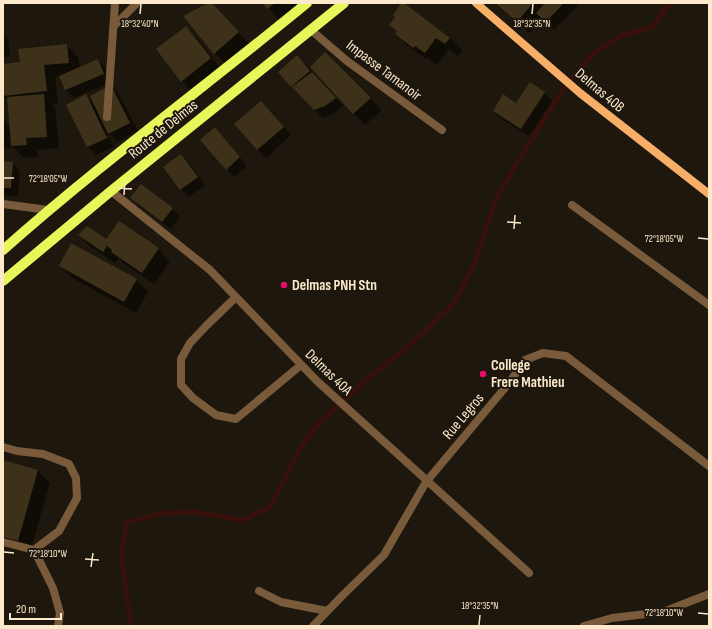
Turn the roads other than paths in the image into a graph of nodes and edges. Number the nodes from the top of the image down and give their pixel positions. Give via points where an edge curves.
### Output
1 (115, 3) edge
2 (137, 3) edge
3 (307, 3) edge
4 (344, 3) edge
5 (476, 3) edge
6 (114, 26) junction
7 (311, 30) junction
8 (107, 117) dead end
9 (442, 130) dead end
10 (112, 190) junction
11 (709, 194) edge
12 (3, 204) edge
13 (572, 205) dead end
14 (48, 210) junction
15 (3, 250) edge
16 (3, 281) edge
17 (236, 297) junction
18 (709, 305) edge
19 (301, 365) junction
20 (3, 447) edge
21 (709, 466) edge
22 (426, 482) junction
23 (3, 542) edge
24 (34, 550) junction
25 (529, 573) dead end
26 (259, 591) dead end
27 (709, 594) edge
28 (327, 611) junction
29 (58, 626) edge
30 (313, 626) edge
31 (584, 626) edge

1 - 6 street
2 - 6 street
3 - 14 main road, Route de Delmas
4 - 7 main road, Route de Delmas
5 - 11 street, Delmas 40B via 580,93
6 - 8 street
7 - 9 street, Impasse Tamanoir via 347,62
7 - 10 main road, Route de Delmas
10 - 16 main road, Route de Delmas
10 - 17 street, Delmas 40A via 210,270
12 - 14 street
13 - 18 street
14 - 15 main road, Route de Delmas
17 - 19 street, Delmas 40A
17 - 19 street via 190,343 181,359 181,385 192,398 216,415 236,419
19 - 22 street, Delmas 40A
20 - 24 street via 43,454 70,464 76,478 77,498 58,531
21 - 22 street, Rue Legros via 566,356 543,353 525,360 509,383
22 - 25 street, Delmas 40A
22 - 28 street, Rue Legros via 384,555
23 - 24 street
24 - 29 street via 53,588 60,614
26 - 28 street via 281,602
27 - 31 street via 663,612 612,618
28 - 30 street, Rue Legros

